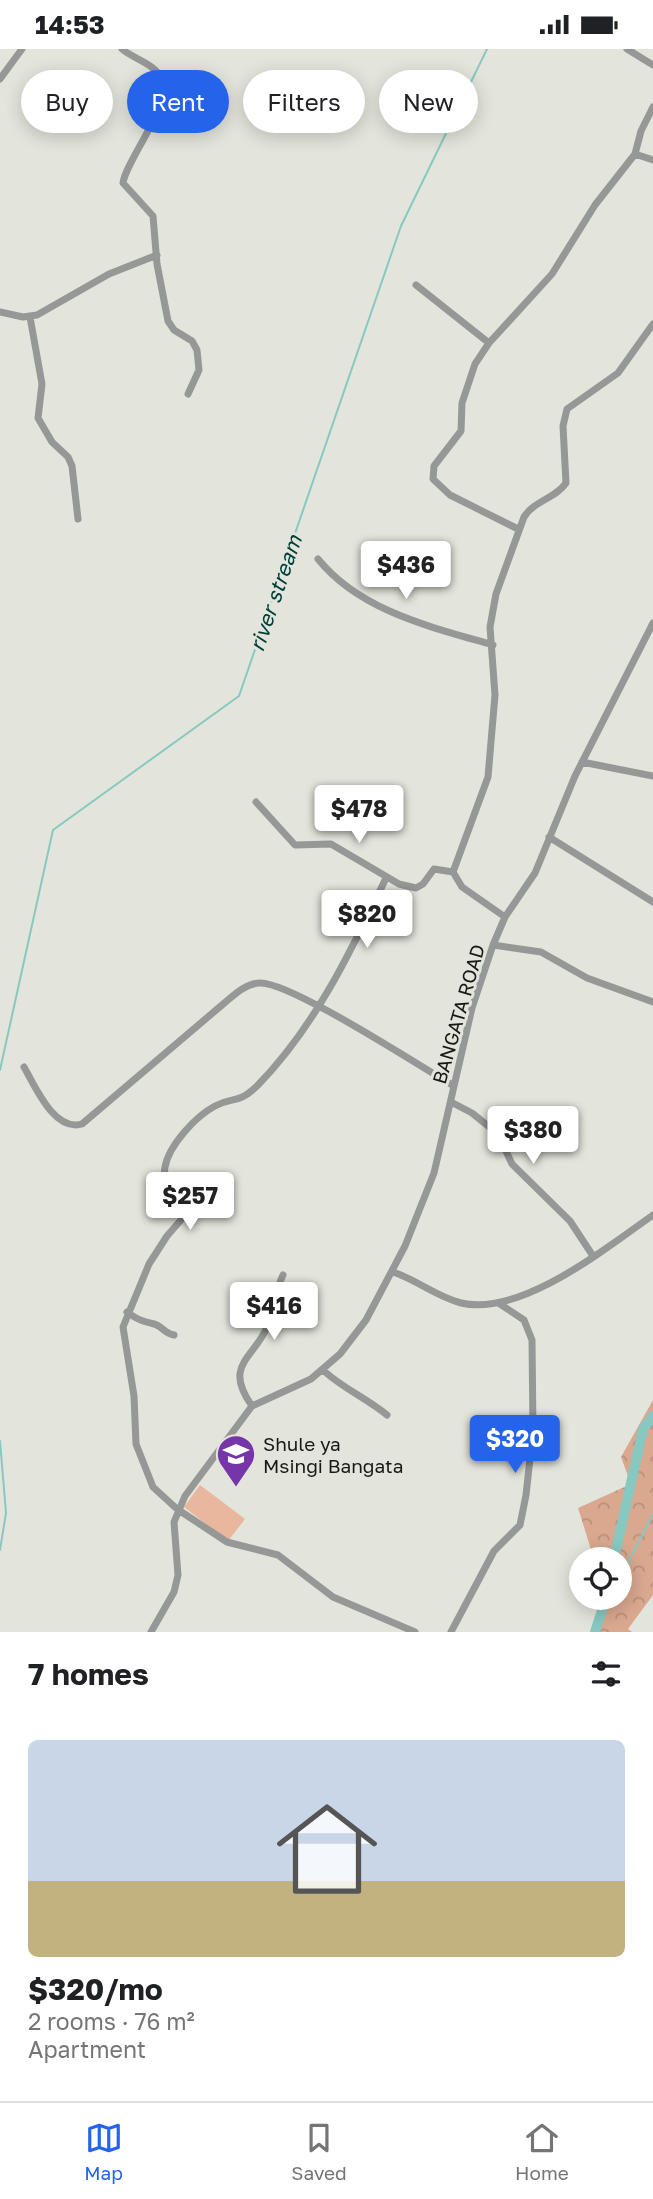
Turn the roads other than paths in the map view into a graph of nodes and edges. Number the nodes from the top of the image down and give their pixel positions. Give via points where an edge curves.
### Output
1 (22, 49) edge
2 (122, 49) edge
3 (627, 49) edge
4 (653, 65) edge
5 (0, 79) edge
6 (653, 107) edge
7 (635, 154) junction
8 (653, 160) edge
9 (157, 255) junction
10 (416, 285) dead end
11 (0, 312) edge
12 (30, 317) junction
13 (653, 324) edge
14 (488, 343) junction
15 (188, 394) dead end
16 (78, 519) dead end
17 (518, 529) junction
18 (318, 559) dead end
19 (653, 624) edge
20 (493, 645) junction
21 (582, 762) junction
22 (653, 776) edge
23 (256, 802) dead end
24 (549, 837) junction
25 (453, 872) junction
26 (386, 877) junction
27 (653, 902) edge
28 (505, 917) junction
29 (493, 945) junction
30 (653, 1002) edge
31 (318, 1006) junction
32 (24, 1067) dead end
33 (454, 1086) junction
34 (451, 1102) junction
35 (653, 1215) edge
36 (593, 1256) junction
37 (393, 1272) junction
38 (283, 1275) dead end
39 (500, 1304) junction
40 (127, 1312) junction
41 (174, 1335) dead end
42 (324, 1371) junction
43 (252, 1406) junction
44 (387, 1415) dead end
45 (177, 1509) junction
46 (152, 1632) edge
47 (415, 1632) edge
48 (451, 1632) edge

1 - 5 street
2 - 9 street via 157,71 160,79 153,122 123,179 125,188 151,212
3 - 4 street
6 - 7 street via 640,131
7 - 8 street
7 - 14 street via 595,205 552,274
9 - 12 street via 109,274
9 - 15 street via 168,321 197,350 199,370
10 - 14 street
11 - 12 street
12 - 16 street via 42,384 38,418 72,466
13 - 17 street via 615,376 567,409 563,426 566,483 532,507
14 - 17 street via 464,392 461,431 432,474 450,495
17 - 20 street via 496,594 490,627
18 - 20 street via 341,586 361,599
19 - 21 street, BANGATA ROAD
20 - 25 street via 490,769
21 - 22 street
21 - 24 street, BANGATA ROAD
23 - 26 street via 295,845 331,844
24 - 27 street
24 - 28 street, BANGATA ROAD via 535,873
25 - 26 street via 434,869 416,888
25 - 28 street via 462,887
26 - 31 street via 345,963
28 - 29 street, BANGATA ROAD
29 - 30 street via 541,952 587,978
29 - 33 street, BANGATA ROAD
31 - 32 street via 262,982 244,988 76,1126 56,1116
31 - 33 street
31 - 40 street via 258,1085 243,1098 204,1113 168,1158 166,1178 187,1213 158,1248
33 - 34 street, BANGATA ROAD
34 - 36 street via 498,1134 512,1164 570,1221
34 - 37 street, BANGATA ROAD via 428,1190
35 - 36 street
36 - 39 street via 532,1292
37 - 39 street via 453,1300
37 - 42 street, BANGATA ROAD via 347,1347
38 - 43 street via 269,1323 239,1373 239,1387
39 - 48 street via 524,1320 532,1341 533,1423 526,1495 520,1525 494,1551
40 - 41 street
40 - 45 street via 122,1336 134,1396 136,1444 153,1487
42 - 43 street, BANGATA ROAD
42 - 44 street
43 - 45 street, BANGATA ROAD
45 - 46 street via 178,1575
45 - 47 street via 237,1547 278,1555 333,1597

